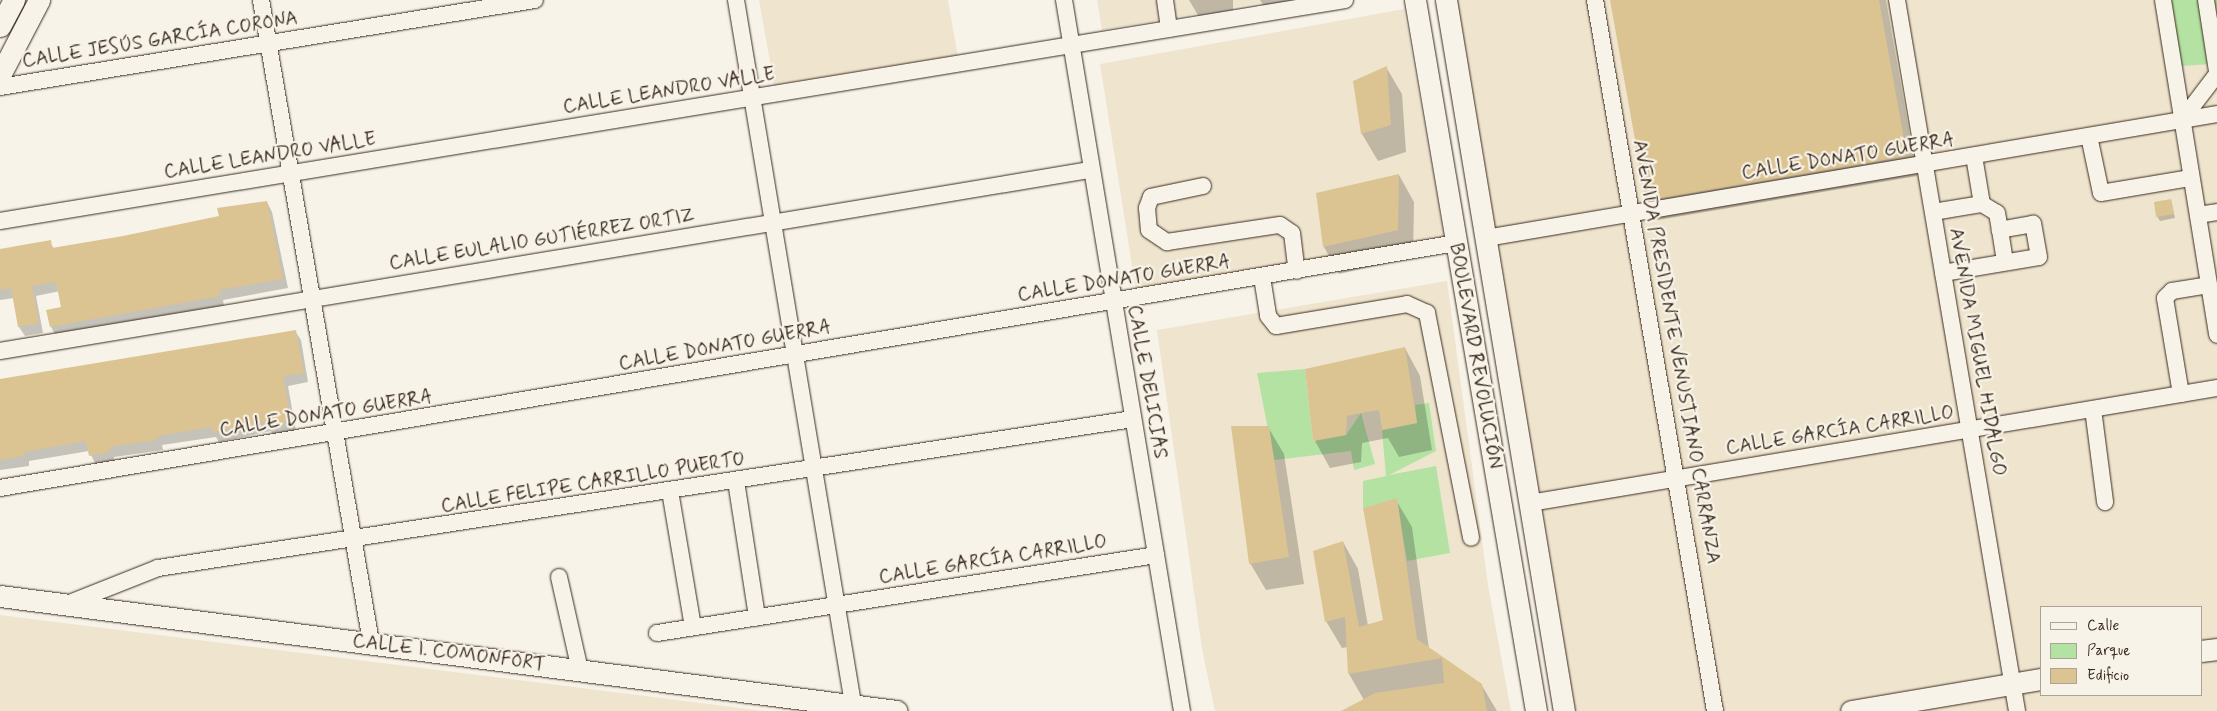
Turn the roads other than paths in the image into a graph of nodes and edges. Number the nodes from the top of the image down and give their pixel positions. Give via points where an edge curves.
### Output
1 (14, 0) edge
2 (39, 0) edge
3 (261, 0) edge
4 (535, 0) edge
5 (736, 0) edge
6 (1064, 0) edge
7 (1165, 0) edge
8 (1345, 0) edge
9 (1415, 0) edge
10 (1446, 0) edge
11 (1595, 0) edge
12 (1898, 0) edge
13 (2163, 0) edge
14 (2206, 0) edge
15 (0, 26) edge
16 (1169, 29) junction
17 (269, 43) junction
18 (1072, 44) junction
19 (2217, 73) edge
20 (0, 75) edge
21 (0, 87) edge
22 (752, 97) junction
23 (2217, 114) edge
24 (2182, 120) junction
25 (2089, 136) junction
26 (1974, 156) junction
27 (1925, 165) junction
28 (1090, 170) junction
29 (291, 173) junction
30 (2191, 178) junction
31 (1203, 186) dead end
32 (1982, 204) junction
33 (1933, 212) junction
34 (2217, 212) edge
35 (1632, 213) junction
36 (2198, 215) junction
37 (0, 221) edge
38 (773, 222) junction
39 (2000, 230) junction
40 (1486, 238) junction
41 (1456, 243) junction
42 (2005, 262) junction
43 (1297, 271) junction
44 (1943, 273) junction
45 (1262, 277) junction
46 (2209, 285) junction
47 (312, 299) junction
48 (1112, 301) junction
49 (2217, 335) edge
50 (0, 350) edge
51 (795, 355) junction
52 (2217, 388) edge
53 (2181, 394) junction
54 (2092, 409) junction
55 (1132, 419) junction
56 (1970, 429) junction
57 (335, 432) junction
58 (814, 470) junction
59 (1676, 478) junction
60 (736, 481) junction
61 (0, 488) edge
62 (670, 491) junction
63 (2105, 502) dead end
64 (1530, 503) junction
65 (1471, 538) dead end
66 (353, 539) junction
67 (1156, 555) junction
68 (559, 577) dead end
69 (0, 596) edge
70 (65, 604) junction
71 (836, 605) junction
72 (756, 617) junction
73 (693, 627) junction
74 (657, 633) dead end
75 (371, 642) junction
76 (2217, 649) edge
77 (2202, 651) edge
78 (580, 670) junction
79 (2040, 679) edge
80 (2012, 684) junction
81 (853, 704) junction
82 (897, 711) edge
83 (1182, 711) edge
84 (1536, 711) edge
85 (1564, 711) edge
86 (1715, 711) edge
87 (1851, 711) edge
88 (2017, 711) edge

1 - 15 main road
2 - 20 main road
3 - 17 street
4 - 17 street, CALLE JESÚS GARCÍA CORONA
5 - 22 street
6 - 18 street, CALLE DELICIAS
7 - 16 street
8 - 16 street, CALLE LEANDRO VALLE
9 - 41 main road, BOULEVARD REVOLUCIÓN
10 - 40 main road
11 - 35 street, AVENIDA PRESIDENTE VENUSTIANO CARRANZA
12 - 27 street, AVENIDA MIGUEL HIDALGO
13 - 24 street
14 - 19 street
16 - 18 street, CALLE LEANDRO VALLE
17 - 21 street, CALLE JESÚS GARCÍA CORONA
17 - 29 street
18 - 22 street, CALLE LEANDRO VALLE
18 - 28 street, CALLE DELICIAS
19 - 24 street
22 - 29 street, CALLE LEANDRO VALLE
22 - 38 street
23 - 24 street, CALLE DONATO GUERRA
24 - 25 street, CALLE DONATO GUERRA
24 - 30 street
25 - 26 street, CALLE DONATO GUERRA
25 - 30 street via 2102,193
26 - 27 street, CALLE DONATO GUERRA
26 - 32 street
27 - 33 street, AVENIDA MIGUEL HIDALGO
27 - 35 street, CALLE DONATO GUERRA
28 - 38 street, CALLE EULALIO GUTIÉRREZ ORTIZ
28 - 48 street, CALLE DELICIAS
29 - 37 street, CALLE LEANDRO VALLE
29 - 47 street
30 - 36 street
31 - 43 street via 1151,198 1147,208 1149,230 1167,242 1280,225 1292,233
32 - 33 street
32 - 39 street via 1997,213
33 - 44 street, AVENIDA MIGUEL HIDALGO
34 - 36 street
35 - 40 street, CALLE DONATO GUERRA
35 - 59 street, AVENIDA PRESIDENTE VENUSTIANO CARRANZA
36 - 46 street
38 - 47 street, CALLE EULALIO GUTIÉRREZ ORTIZ
38 - 51 street
39 - 42 street
39 - 42 street via 2033,224 2039,257
40 - 64 main road
41 - 43 street, CALLE DONATO GUERRA
41 - 84 main road, BOULEVARD REVOLUCIÓN
42 - 44 street
43 - 45 street, CALLE DONATO GUERRA
44 - 56 street, AVENIDA MIGUEL HIDALGO
45 - 48 street, CALLE DONATO GUERRA
45 - 65 street via 1268,316 1276,326 1407,304 1420,307 1427,313
46 - 49 street
46 - 53 street via 2172,291 2165,298
47 - 50 street, CALLE EULALIO GUTIÉRREZ ORTIZ
47 - 57 street
48 - 51 street, CALLE DONATO GUERRA
48 - 55 street, CALLE DELICIAS
51 - 57 street, CALLE DONATO GUERRA
51 - 58 street
52 - 53 street, CALLE GARCÍA CARRILLO
53 - 54 street, CALLE GARCÍA CARRILLO
54 - 56 street, CALLE GARCÍA CARRILLO
54 - 63 street
55 - 58 street, CALLE FELIPE CARRILLO PUERTO
55 - 67 street, CALLE DELICIAS
56 - 59 street, CALLE GARCÍA CARRILLO
56 - 80 street, AVENIDA MIGUEL HIDALGO
57 - 61 street, CALLE DONATO GUERRA
57 - 66 street
58 - 60 street, CALLE FELIPE CARRILLO PUERTO
58 - 71 street
59 - 64 street, CALLE GARCÍA CARRILLO
59 - 86 street, AVENIDA PRESIDENTE VENUSTIANO CARRANZA
60 - 62 street, CALLE FELIPE CARRILLO PUERTO
60 - 72 street
62 - 66 street, CALLE FELIPE CARRILLO PUERTO
62 - 73 street
64 - 85 main road
66 - 70 street, CALLE FELIPE CARRILLO PUERTO via 158,568
66 - 75 street
67 - 71 street, CALLE GARCÍA CARRILLO
67 - 83 street, CALLE DELICIAS
68 - 78 street
69 - 70 main road, CALLE I. COMONFORT
70 - 75 main road, CALLE I. COMONFORT
71 - 72 street, CALLE GARCÍA CARRILLO
71 - 81 street
72 - 73 street, CALLE GARCÍA CARRILLO
73 - 74 street, CALLE GARCÍA CARRILLO
75 - 78 main road, CALLE I. COMONFORT
76 - 77 main road
78 - 81 main road, CALLE I. COMONFORT
79 - 80 main road
80 - 87 main road
80 - 88 street, AVENIDA MIGUEL HIDALGO
81 - 82 main road, CALLE I. COMONFORT

